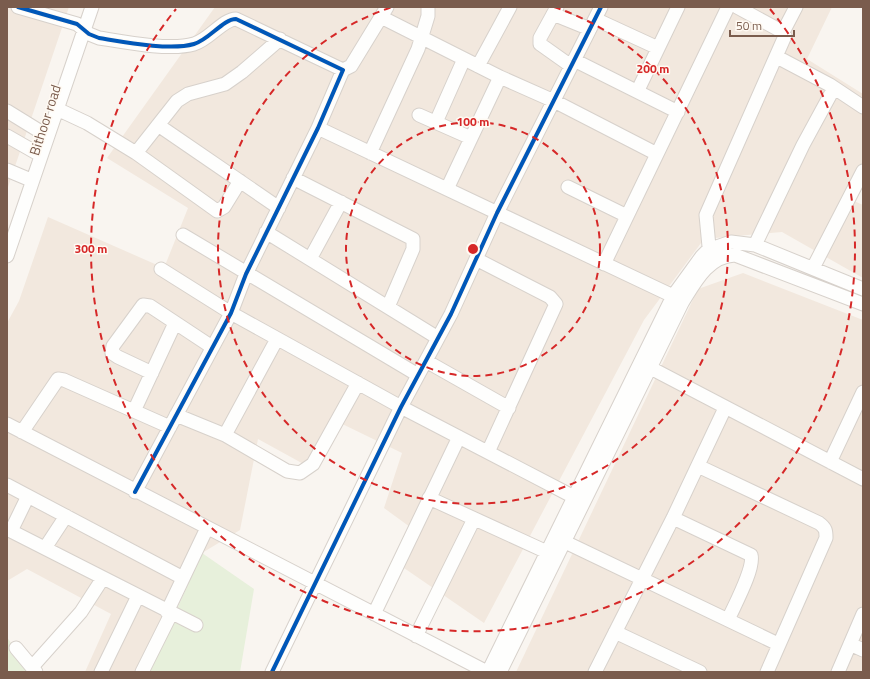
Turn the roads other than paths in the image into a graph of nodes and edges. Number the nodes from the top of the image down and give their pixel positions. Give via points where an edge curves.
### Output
1 (18, 7) edge
2 (83, 7) edge
3 (92, 7) edge
4 (234, 7) edge
5 (428, 7) edge
6 (510, 7) edge
7 (678, 7) edge
8 (728, 7) edge
9 (737, 7) edge
10 (796, 7) edge
11 (555, 10) edge
12 (384, 12) edge
13 (595, 18) edge
14 (228, 20) junction
15 (80, 27) junction
16 (783, 32) junction
17 (280, 39) junction
18 (422, 39) junction
19 (658, 48) junction
20 (777, 57) junction
21 (464, 59) junction
22 (573, 63) junction
23 (478, 66) junction
24 (343, 70) junction
25 (500, 77) junction
26 (834, 88) junction
27 (638, 90) junction
28 (554, 101) junction
29 (863, 107) edge
30 (57, 109) junction
31 (7, 111) edge
32 (678, 112) junction
33 (419, 115) dead end
34 (436, 122) junction
35 (158, 125) junction
36 (318, 128) junction
37 (41, 132) junction
38 (7, 136) edge
39 (471, 138) junction
40 (35, 152) junction
41 (136, 153) junction
42 (370, 153) junction
43 (657, 154) junction
44 (7, 170) edge
45 (863, 172) edge
46 (26, 178) junction
47 (293, 178) junction
48 (240, 181) junction
49 (568, 187) dead end
50 (447, 189) junction
51 (341, 202) junction
52 (279, 208) junction
53 (497, 213) junction
54 (627, 216) junction
55 (266, 232) junction
56 (7, 233) edge
57 (183, 235) dead end
58 (755, 246) junction
59 (708, 250) junction
60 (7, 256) edge
61 (310, 259) junction
62 (476, 259) junction
63 (604, 264) junction
64 (711, 264) junction
65 (813, 268) junction
66 (161, 269) dead end
67 (246, 274) junction
68 (863, 289) edge
69 (673, 296) junction
70 (863, 304) edge
71 (388, 307) junction
72 (231, 314) junction
73 (175, 323) junction
74 (438, 338) junction
75 (277, 339) junction
76 (212, 348) junction
77 (426, 361) junction
78 (645, 365) junction
79 (152, 373) junction
80 (418, 375) junction
81 (358, 383) junction
82 (863, 392) edge
83 (401, 407) junction
84 (509, 408) junction
85 (725, 408) junction
86 (134, 411) junction
87 (176, 415) junction
88 (7, 424) edge
89 (170, 427) junction
90 (22, 432) junction
91 (225, 435) junction
92 (459, 437) junction
93 (488, 452) junction
94 (830, 462) junction
95 (698, 466) junction
96 (863, 479) edge
97 (7, 485) edge
98 (136, 492) junction
99 (28, 496) junction
100 (574, 497) junction
101 (429, 498) junction
102 (66, 516) junction
103 (673, 518) junction
104 (474, 519) junction
105 (207, 528) junction
106 (9, 530) edge
107 (565, 542) junction
108 (45, 548) junction
109 (547, 552) junction
110 (103, 578) junction
111 (183, 578) junction
112 (642, 579) junction
113 (315, 584) junction
114 (138, 596) junction
115 (170, 613) junction
116 (374, 614) junction
117 (863, 614) edge
118 (728, 620) junction
119 (196, 625) dead end
120 (615, 632) junction
121 (416, 636) junction
122 (778, 644) junction
123 (850, 644) junction
124 (16, 648) dead end
125 (863, 650) edge
126 (34, 669) edge
127 (101, 672) edge
128 (142, 672) edge
129 (272, 672) edge
130 (488, 672) edge
131 (500, 672) edge
132 (594, 672) edge
133 (700, 672) edge
134 (766, 672) edge
135 (838, 672) edge

1 - 15 street
2 - 15 street, Bithoor road
3 - 15 street
4 - 14 street
5 - 18 street
6 - 23 street
7 - 19 street
8 - 32 street
9 - 16 street
10 - 16 street
11 - 13 street
11 - 22 street via 540,38 540,44
12 - 18 street
12 - 24 street via 351,66
13 - 19 street
13 - 22 street
14 - 15 street via 205,40 184,46 99,38
14 - 17 street via 240,20
15 - 30 street
15 - 37 street, Bithoor road
16 - 20 street via 785,36
17 - 24 street
17 - 35 street via 225,84 188,94 177,101
18 - 21 street
18 - 42 street
19 - 27 street
20 - 26 street
20 - 59 street via 706,215
21 - 23 street
21 - 34 street
22 - 27 street
22 - 28 street
23 - 25 street
24 - 36 street
25 - 28 street
25 - 39 street
26 - 29 street
26 - 58 street via 803,145
27 - 32 street
28 - 43 street
28 - 53 street
30 - 41 street via 87,123
30 - 60 street
31 - 37 street
32 - 43 street
33 - 34 street
34 - 39 street
35 - 41 street
35 - 48 street
36 - 42 street
36 - 47 street
37 - 40 street, Bithoor road
38 - 40 street
39 - 50 street
40 - 46 street, Bithoor road
41 - 48 street via 217,211 224,207
42 - 50 street
43 - 54 street
44 - 46 street
45 - 65 street
46 - 56 street, Bithoor road
47 - 51 street
47 - 52 street
48 - 52 street
49 - 54 street
50 - 53 street
51 - 61 street
51 - 71 street via 413,239 413,249
52 - 55 street
53 - 62 street
53 - 63 street
54 - 63 street
55 - 61 street
55 - 67 street
57 - 67 street
58 - 59 street via 730,242
58 - 65 street
59 - 64 street
59 - 69 street
61 - 71 street
62 - 74 street
62 - 84 street via 555,302 555,309
63 - 69 street
64 - 70 street via 719,258 735,255
64 - 78 street via 695,282
65 - 68 street
66 - 72 street
67 - 72 street
67 - 80 street
69 - 78 street
71 - 74 street
72 - 75 street
72 - 76 street
73 - 76 street
73 - 79 street
73 - 79 street via 150,306 143,305 113,346 114,355
74 - 77 street
75 - 81 street
75 - 91 street
76 - 87 street
77 - 80 street
77 - 84 street
78 - 85 street
78 - 100 street
78 - 107 street
79 - 86 street
80 - 83 street
81 - 83 street
81 - 91 street via 313,464 300,473 287,471
82 - 94 street
83 - 92 street
83 - 113 street
84 - 93 street
85 - 94 street
85 - 95 street
86 - 89 street
86 - 90 street via 58,379
87 - 89 street
87 - 91 street
88 - 90 street
89 - 98 street
90 - 98 street
92 - 93 street
92 - 101 street
93 - 100 street
94 - 96 street
95 - 103 street
95 - 122 street via 825,527 826,538
97 - 99 street
98 - 105 street
99 - 102 street
99 - 106 street
100 - 109 street
101 - 104 street
101 - 116 street
102 - 108 street
102 - 111 street
103 - 112 street
103 - 118 street via 751,554 750,568
104 - 109 street
104 - 121 street
105 - 111 street
105 - 113 street
106 - 108 street
107 - 112 street
107 - 131 street
108 - 110 street
109 - 130 street
110 - 114 street
110 - 126 street via 81,612
111 - 115 street
112 - 118 street
112 - 120 street
113 - 116 street
113 - 129 street
114 - 115 street
114 - 127 street
115 - 119 street
115 - 128 street
116 - 121 street
117 - 123 street
118 - 122 street
120 - 132 street
120 - 133 street
121 - 130 street
122 - 134 street
123 - 125 street
123 - 135 street
124 - 126 street

